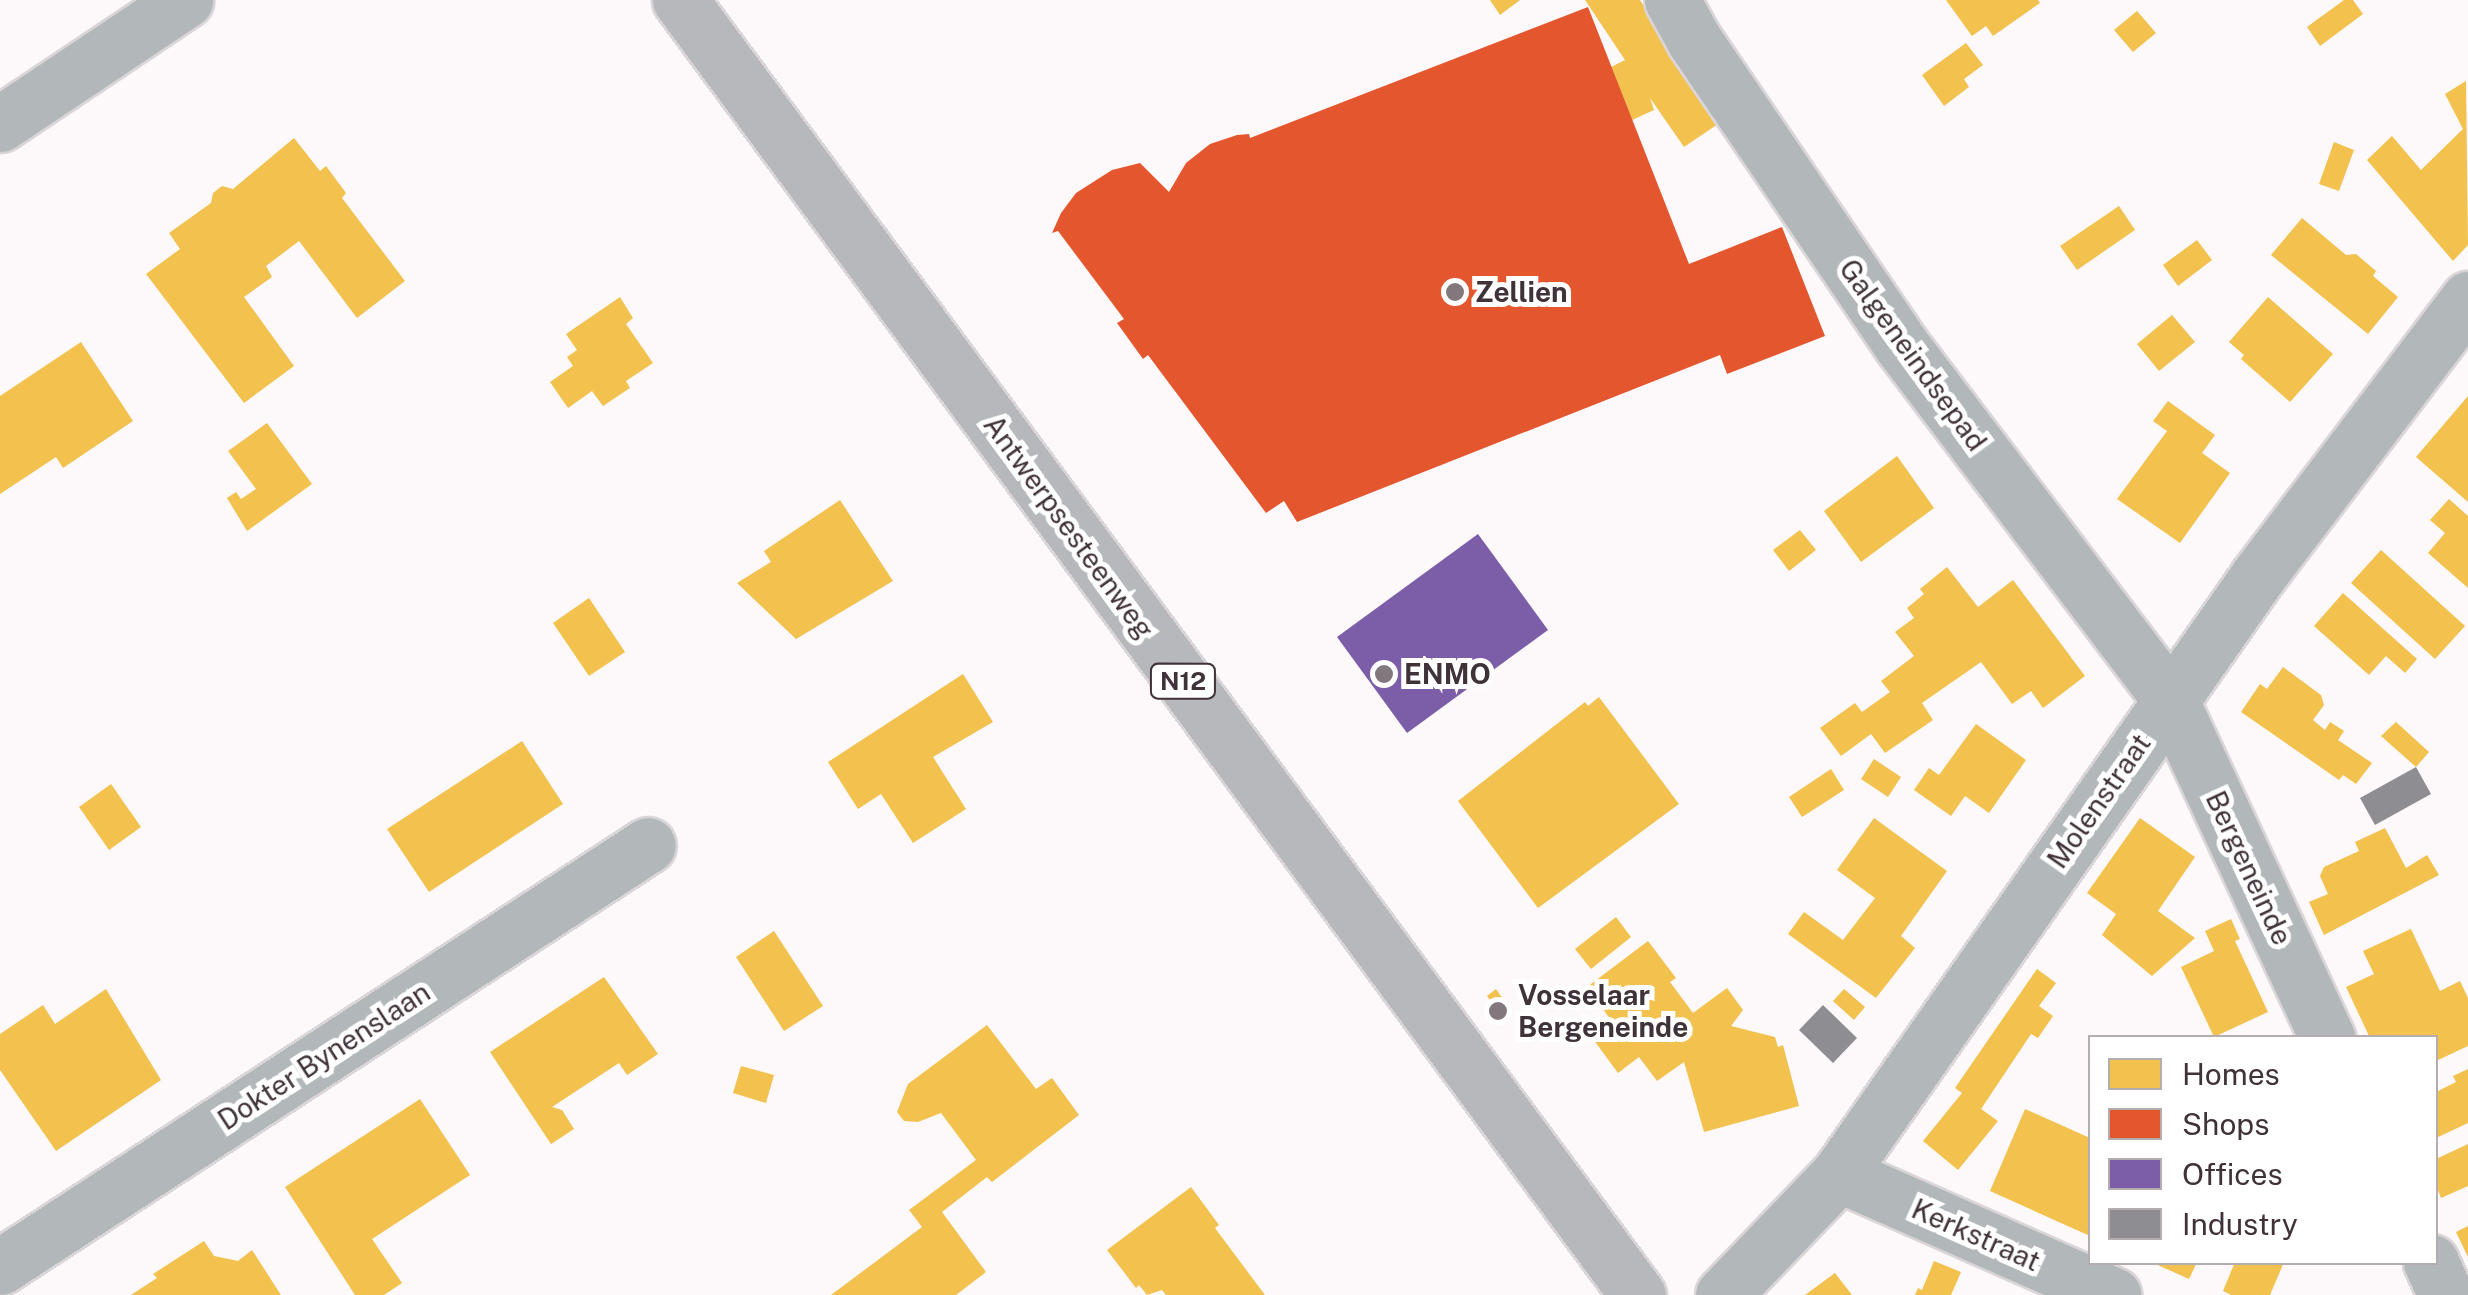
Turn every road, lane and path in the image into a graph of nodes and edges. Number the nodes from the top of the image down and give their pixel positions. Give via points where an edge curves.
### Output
1 (185, 0) edge
2 (680, 0) edge
3 (1672, 0) edge
4 (0, 124) edge
5 (2468, 299) edge
6 (2170, 700) junction
7 (648, 845) dead end
8 (2326, 1035) edge
9 (1839, 1174) junction
10 (2432, 1265) edge
11 (0, 1267) edge
12 (1638, 1295) edge
13 (1723, 1295) edge
14 (2113, 1295) edge
15 (2446, 1295) edge

1 - 4 street
2 - 12 main road, Antwerpsesteenweg / N12
3 - 6 street, Galgeneindsepad via 1902,346
5 - 6 street, Molenstraat
6 - 8 street, Bergeneinde
6 - 9 street, Molenstraat
7 - 11 street, Dokter Bynenslaan
9 - 13 street, Molenstraat
9 - 14 street, Kerkstraat
10 - 15 street

